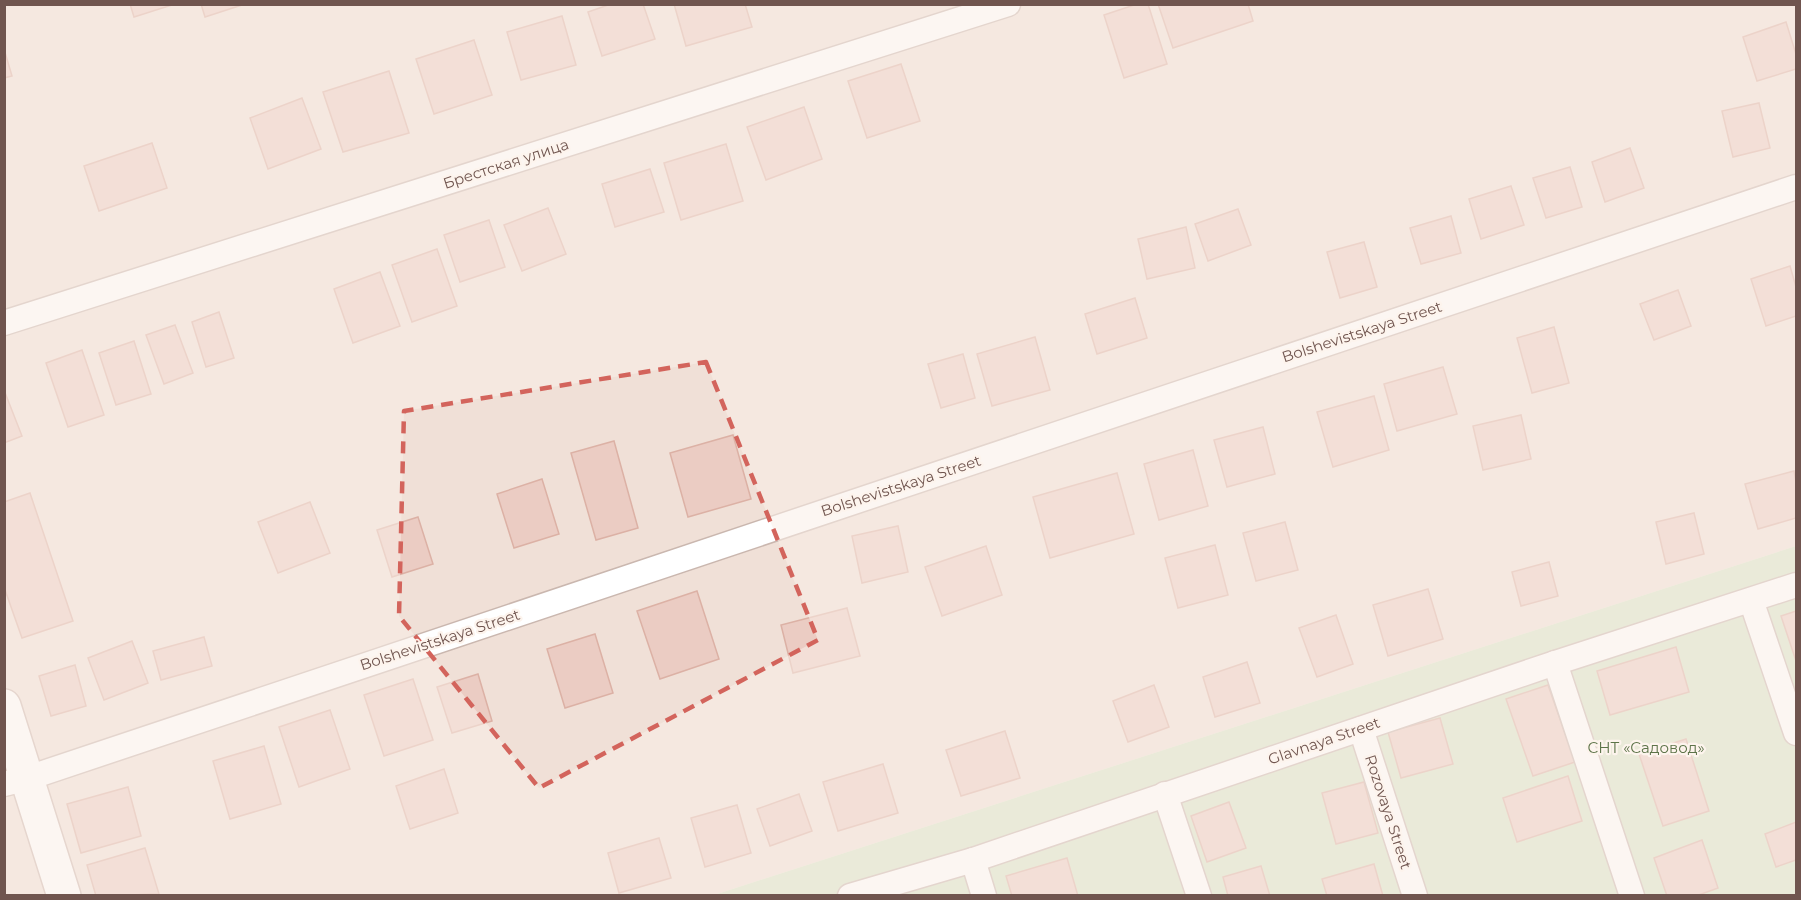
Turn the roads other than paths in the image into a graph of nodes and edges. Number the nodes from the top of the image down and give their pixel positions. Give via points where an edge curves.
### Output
1 (1008, 4) edge
2 (1797, 187) edge
3 (4, 323) edge
4 (1797, 585) edge
5 (1751, 600) junction
6 (1555, 663) junction
7 (4, 706) edge
8 (1361, 729) junction
9 (1797, 733) edge
10 (16, 781) edge
11 (1165, 794) junction
12 (973, 860) junction
13 (64, 896) edge
14 (850, 896) edge
15 (984, 896) edge
16 (1199, 896) edge
17 (1414, 896) edge
18 (1632, 896) edge

1 - 3 street, Брестская улица
2 - 10 street, Bolshevistskaya Street
4 - 5 street, Glavnaya Street
5 - 6 street, Glavnaya Street
5 - 9 street
6 - 8 street, Glavnaya Street
6 - 18 street
7 - 10 street
8 - 11 street, Glavnaya Street
8 - 17 street, Rozovaya Street
10 - 13 street
11 - 12 street, Glavnaya Street
11 - 16 street
12 - 14 street, Glavnaya Street
12 - 15 street

